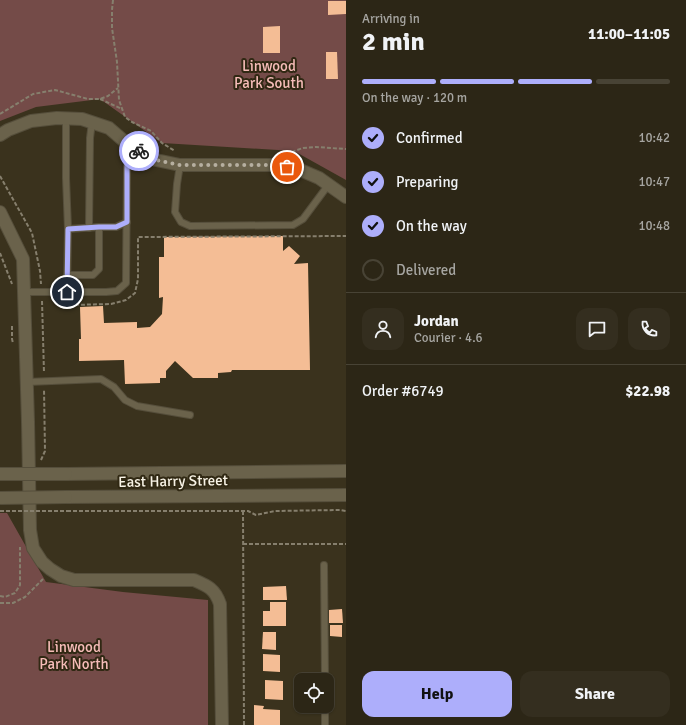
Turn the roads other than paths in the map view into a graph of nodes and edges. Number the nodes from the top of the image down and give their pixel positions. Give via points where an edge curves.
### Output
1 (66, 118) junction
2 (92, 122) junction
3 (0, 135) edge
4 (131, 147) junction
5 (180, 165) junction
6 (329, 184) junction
7 (346, 197) edge
8 (0, 212) edge
9 (127, 222) junction
10 (99, 227) junction
11 (89, 228) junction
12 (68, 229) junction
13 (67, 275) junction
14 (24, 292) junction
15 (67, 292) junction
16 (27, 382) junction
17 (190, 415) dead end
18 (346, 471) edge
19 (0, 474) edge
20 (346, 495) edge
21 (0, 498) edge
22 (324, 565) dead end
23 (325, 673) edge
24 (325, 713) edge
25 (222, 725) edge
26 (325, 725) edge

1 - 2 street via 82,118
1 - 3 street via 31,121
1 - 12 lane
2 - 4 street via 108,128
2 - 11 lane
4 - 5 street via 156,160
4 - 9 lane via 127,166
5 - 6 street via 276,165 298,169
5 - 6 lane via 175,212 181,222 190,226 293,225 303,219
6 - 7 street
8 - 14 street via 23,259
9 - 10 lane via 116,227
9 - 15 lane via 126,283 117,291
10 - 11 lane
10 - 13 lane via 99,269 93,275
11 - 12 lane
12 - 13 lane
13 - 15 lane
14 - 15 lane
14 - 16 street
16 - 17 lane via 101,379 114,387 125,400 137,406
16 - 25 street via 30,530 33,548 50,569 74,580 194,580 213,590 220,604
18 - 19 street, East Harry Street, bridge
20 - 21 street, East Harry Street, bridge
22 - 23 lane
24 - 26 lane

